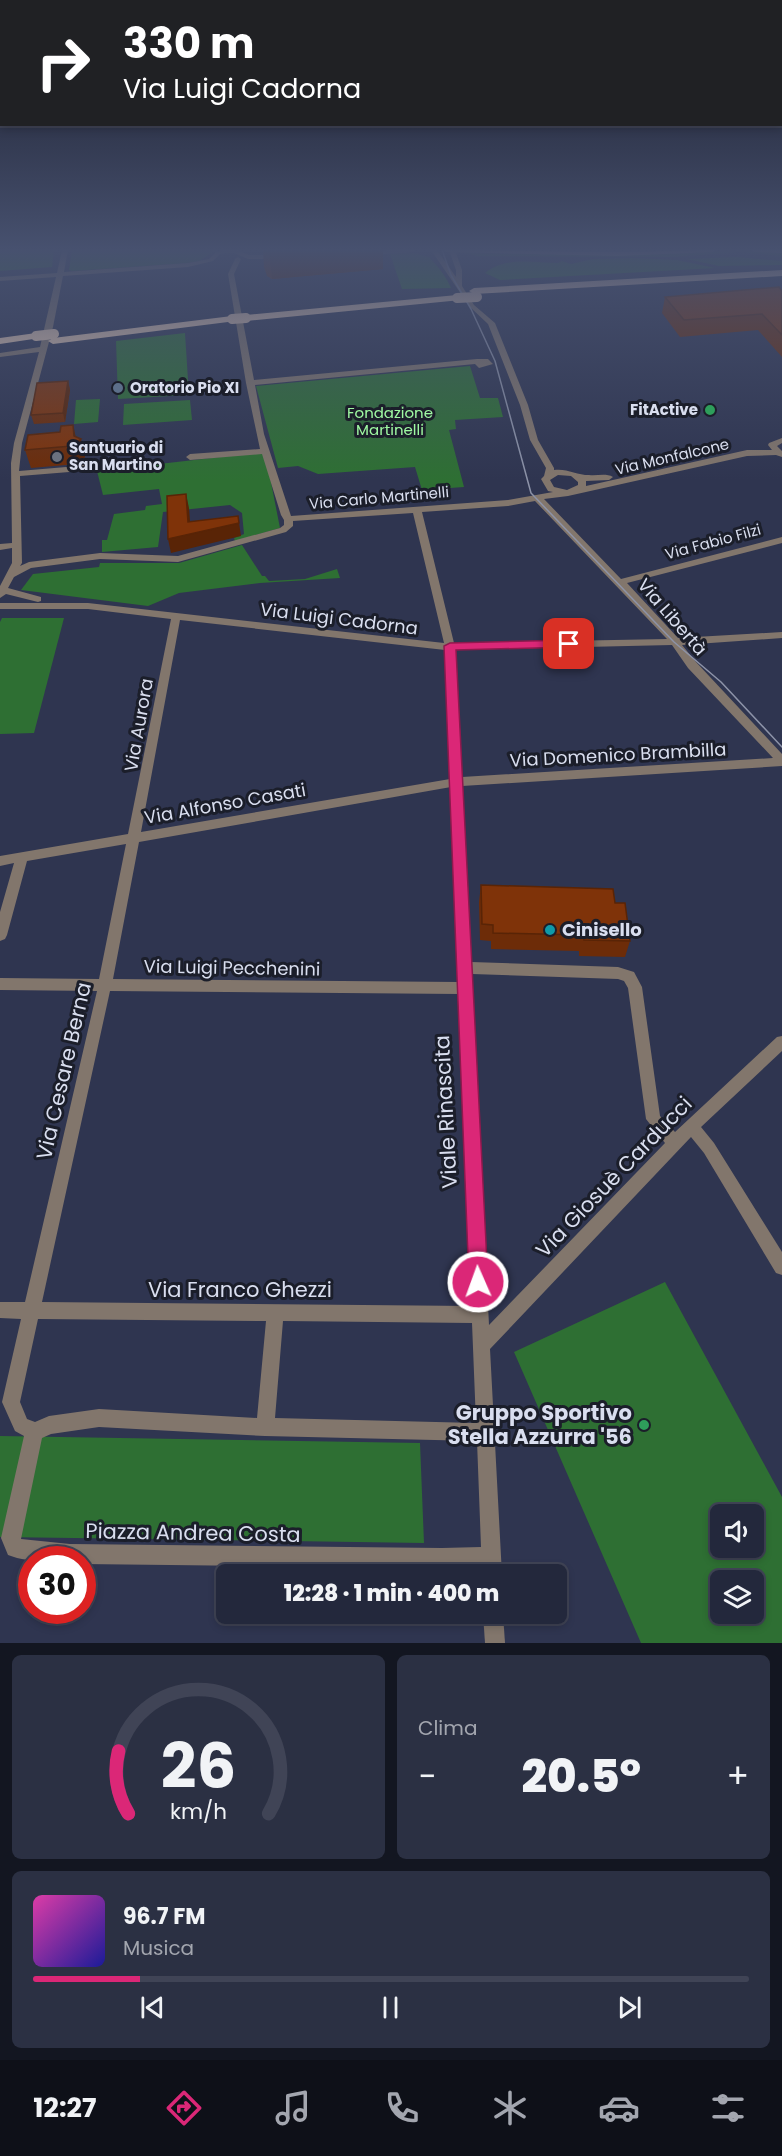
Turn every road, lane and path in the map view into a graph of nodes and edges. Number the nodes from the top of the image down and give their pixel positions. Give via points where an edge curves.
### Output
1 (44, 327) edge
2 (145, 327) edge
3 (241, 327) edge
4 (489, 327) edge
5 (0, 341) edge
6 (38, 343) junction
7 (0, 348) edge
8 (0, 355) edge
9 (476, 362) dead end
10 (250, 383) junction
11 (782, 440) edge
12 (536, 443) junction
13 (267, 451) junction
14 (777, 451) edge
15 (190, 457) dead end
16 (80, 468) dead end
17 (17, 474) junction
18 (573, 474) junction
19 (549, 475) junction
20 (575, 491) junction
21 (562, 493) junction
22 (537, 497) junction
23 (417, 510) junction
24 (289, 519) junction
25 (782, 540) edge
26 (16, 545) junction
27 (0, 547) edge
28 (15, 568) junction
29 (623, 586) junction
30 (2, 593) edge
31 (66, 604) junction
32 (0, 606) edge
33 (176, 617) junction
34 (782, 635) edge
35 (676, 642) junction
36 (450, 646) junction
37 (782, 762) edge
38 (456, 782) junction
39 (135, 839) junction
40 (21, 858) junction
41 (0, 861) edge
42 (0, 935) edge
43 (464, 968) junction
44 (0, 984) edge
45 (105, 985) junction
46 (465, 988) junction
47 (782, 1042) edge
48 (691, 1126) junction
49 (675, 1143) junction
50 (782, 1267) edge
51 (0, 1310) edge
52 (30, 1311) junction
53 (275, 1312) junction
54 (480, 1315) junction
55 (482, 1346) junction
56 (265, 1427) junction
57 (35, 1432) junction
58 (485, 1432) junction
59 (491, 1556) junction
60 (491, 1564) edge
61 (494, 1624) edge
62 (495, 1643) edge

1 - 6 street
2 - 6 highway, bridge
3 - 10 street
4 - 12 street via 500,343
5 - 6 highway
6 - 7 highway
6 - 8 street
6 - 17 street via 15,463
9 - 10 street
10 - 13 street
11 - 14 street
12 - 18 street
12 - 19 street via 550,468
13 - 15 street
13 - 24 street
14 - 18 street, Via Monfalcone via 751,445 611,477 585,478
14 - 20 street, Via Monfalcone via 747,453
16 - 17 street
17 - 26 street
18 - 19 street, Via Monfalcone
18 - 20 street via 583,483
19 - 21 street via 544,480 546,486
20 - 21 street, Via Monfalcone
21 - 22 street, Via Carlo Martinelli
22 - 23 street, Via Carlo Martinelli
22 - 29 street, Via Libertà
23 - 24 street, Via Carlo Martinelli
23 - 36 street, Viale Rinascita
24 - 28 street, Via Carlo Martinelli via 283,530 178,559 100,556
25 - 29 street, Via Fabio Filzi via 627,579
26 - 27 street
26 - 28 street
28 - 30 street
29 - 35 street, Via Libertà
30 - 31 street
31 - 32 street, Via Luigi Cadorna
31 - 33 street, Via Luigi Cadorna
33 - 36 street, Via Luigi Cadorna
33 - 39 street, Via Aurora
34 - 35 street, Via Luigi Cadorna
35 - 36 street, Via Luigi Cadorna
35 - 37 street, Via Libertà via 692,665
36 - 38 street, Viale Rinascita
37 - 38 street, Via Domenico Brambilla
38 - 39 street, Via Alfonso Casati
38 - 43 street, Viale Rinascita
39 - 40 street, Via Alfonso Casati
39 - 45 street, Via Cesare Berna
40 - 41 street, Via Alfonso Casati
40 - 42 street
43 - 46 street, Viale Rinascita
43 - 49 street via 629,976 635,987 652,1119
44 - 45 street, Via Luigi Pecchenini
45 - 46 street, Via Luigi Pecchenini
45 - 52 street, Via Cesare Berna
46 - 54 street, Viale Rinascita
47 - 48 street, Via Giosuè Carducci
48 - 49 street, Via Giosuè Carducci
48 - 50 street via 710,1148
49 - 55 street, Via Giosuè Carducci
51 - 52 street, Via Franco Ghezzi
52 - 53 street, Via Franco Ghezzi
52 - 57 street via 11,1402 21,1425
53 - 54 street, Via Franco Ghezzi
53 - 56 street
54 - 55 street, Viale Rinascita
55 - 58 street, Viale Rinascita
56 - 57 street via 99,1418 49,1425
56 - 58 street
57 - 59 street, Piazza Andrea Costa via 11,1538 15,1548 26,1551 344,1558
58 - 59 street, Viale Rinascita
59 - 60 street, Viale Rinascita
61 - 62 street

